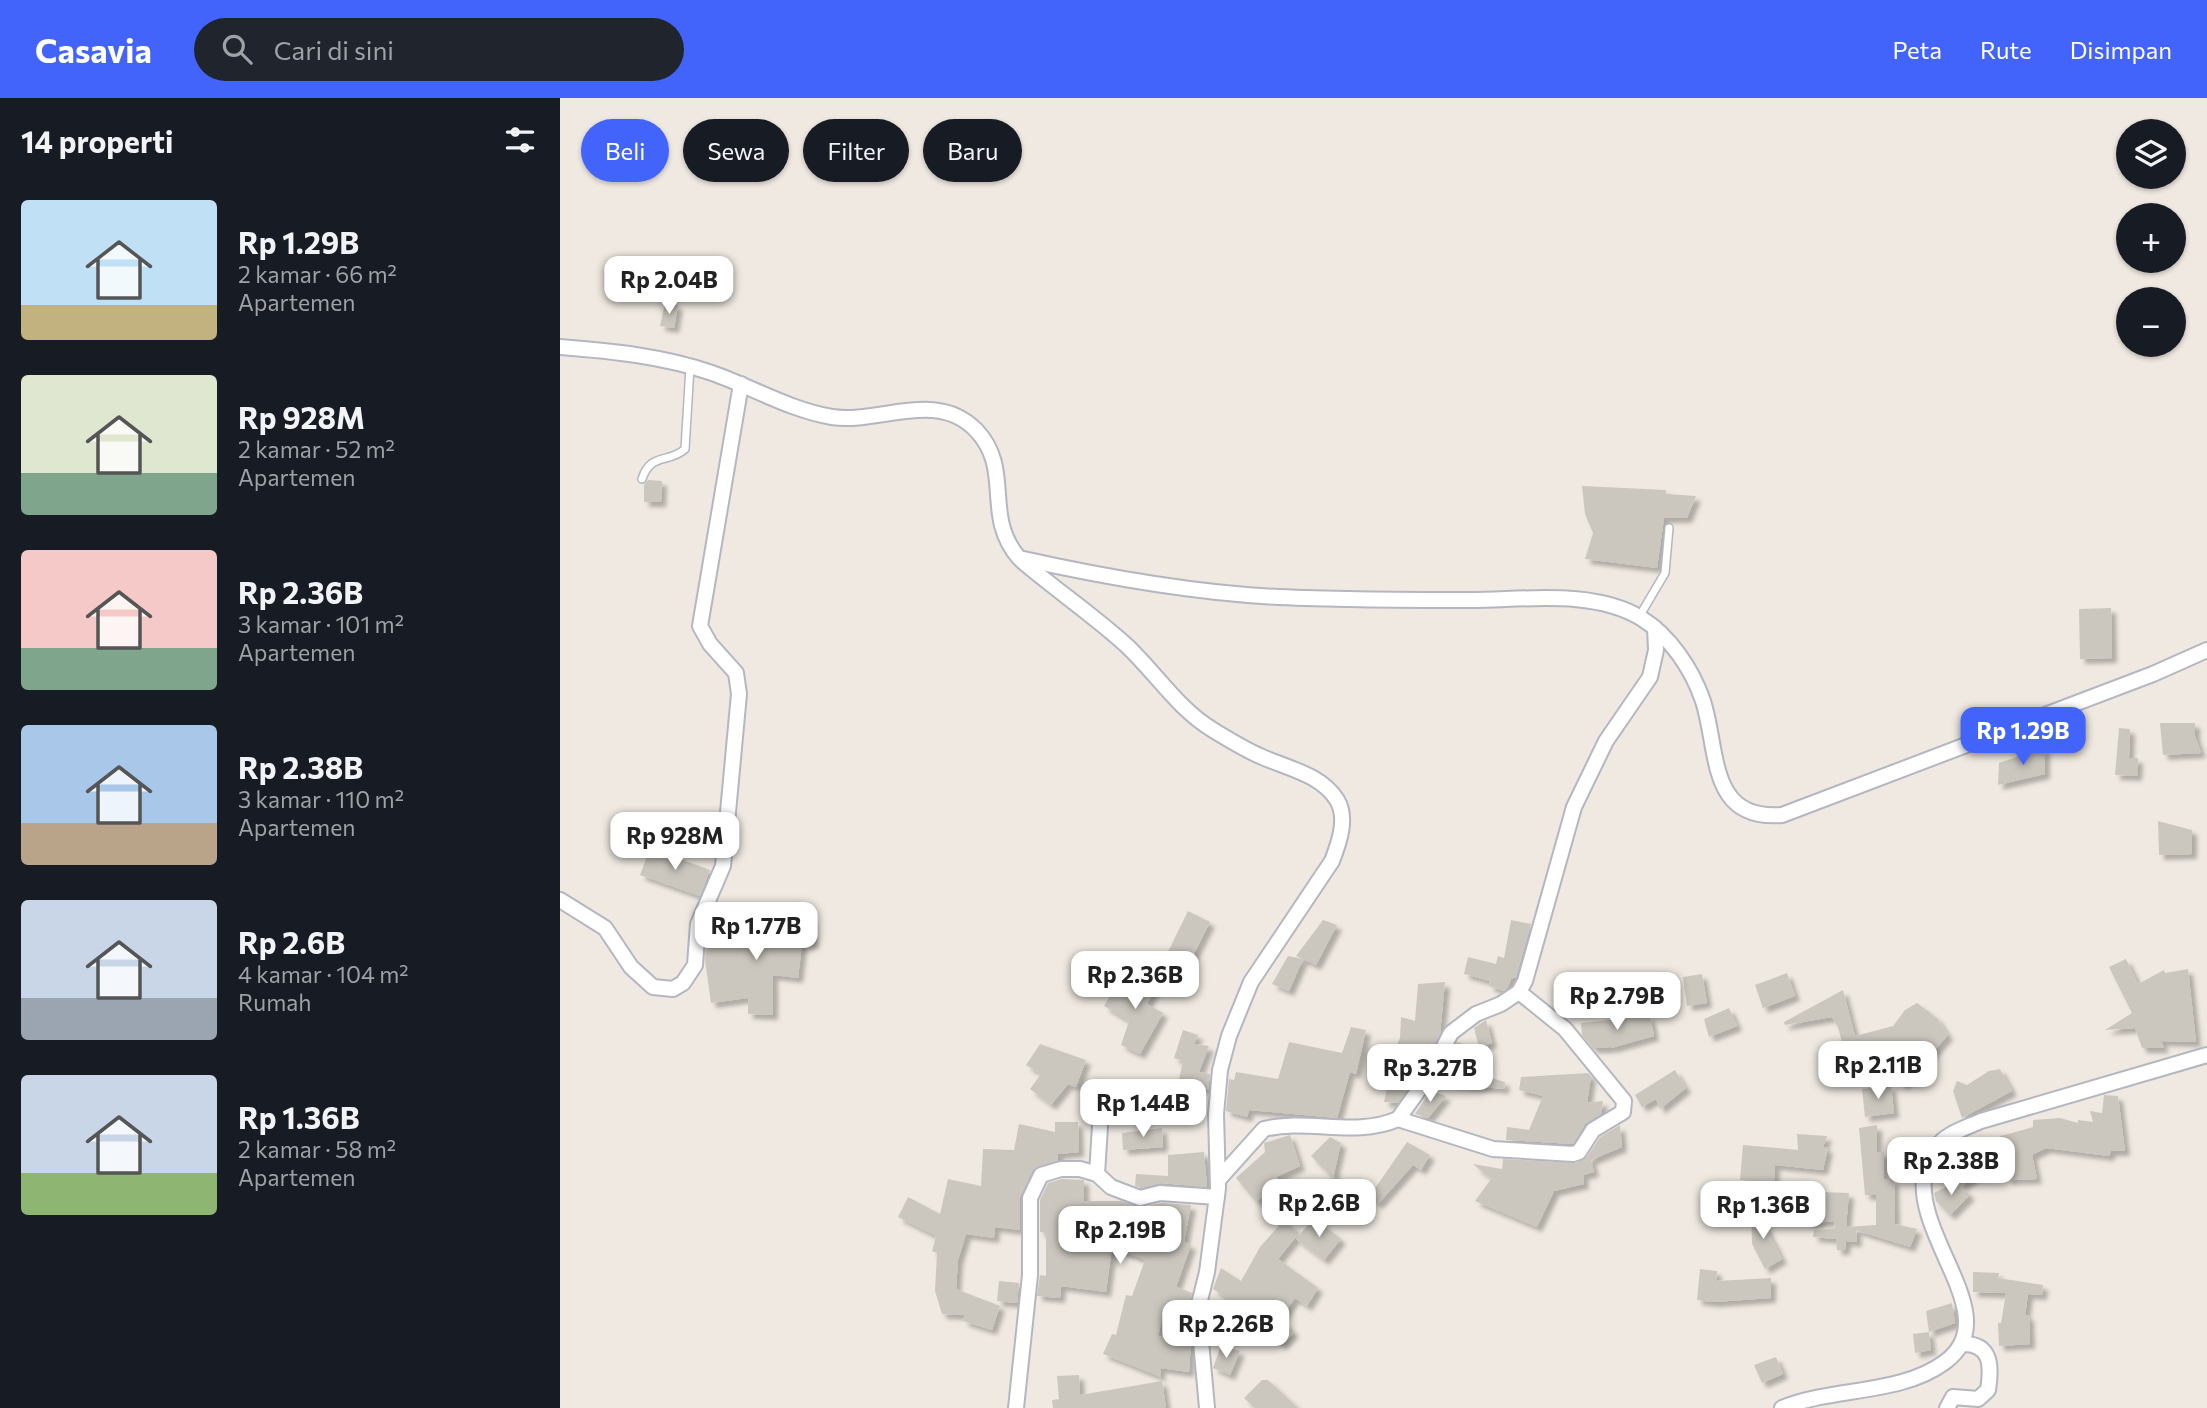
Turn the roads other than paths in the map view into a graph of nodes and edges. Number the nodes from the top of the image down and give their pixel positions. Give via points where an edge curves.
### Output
1 (560, 347) edge
2 (690, 366) junction
3 (741, 384) junction
4 (642, 479) dead end
5 (1669, 528) dead end
6 (1018, 558) junction
7 (1639, 617) junction
8 (1655, 628) junction
9 (2207, 650) edge
10 (560, 900) edge
11 (1519, 992) junction
12 (2207, 1055) edge
13 (1101, 1110) dead end
14 (1398, 1119) junction
15 (1097, 1174) junction
16 (1219, 1179) junction
17 (1217, 1196) junction
18 (1962, 1344) junction
19 (1016, 1408) edge
20 (1206, 1408) edge
21 (1782, 1408) edge
22 (1947, 1408) edge

1 - 2 street
2 - 3 street
2 - 4 lane via 685,449 652,462
3 - 6 street via 794,407 832,416 914,408 956,416 989,447 998,472 1002,533
3 - 10 street via 700,620 702,633 736,673 736,734 723,866 698,923 695,965 673,989 653,987 631,967 605,928
5 - 7 lane via 1665,573
6 - 7 street via 1200,590 1278,597 1586,601
6 - 16 street via 1126,645 1182,706 1210,728 1257,755 1310,776 1339,803 1340,841 1332,861 1268,953 1229,1036 1216,1114
7 - 8 street
8 - 9 street via 1678,652 1702,700 1728,797 1764,816 1782,815
8 - 11 street via 1650,677 1606,741 1574,807 1530,969
11 - 14 street via 1451,1033 1428,1077
11 - 14 street via 1565,1029 1624,1101 1623,1112 1593,1130 1573,1154 1493,1149
12 - 18 street via 1981,1121 1946,1137 1928,1160 1924,1209 1961,1291 1968,1325
13 - 15 street
14 - 16 street via 1361,1128 1264,1129
15 - 17 street via 1111,1188 1140,1198 1160,1193
15 - 19 street via 1061,1169 1041,1175 1030,1198 1030,1275
16 - 17 street
17 - 20 street via 1198,1308
18 - 21 street via 1944,1363 1918,1378 1801,1400
18 - 22 street via 1977,1345 1990,1358 1989,1390 1978,1399 1953,1397

